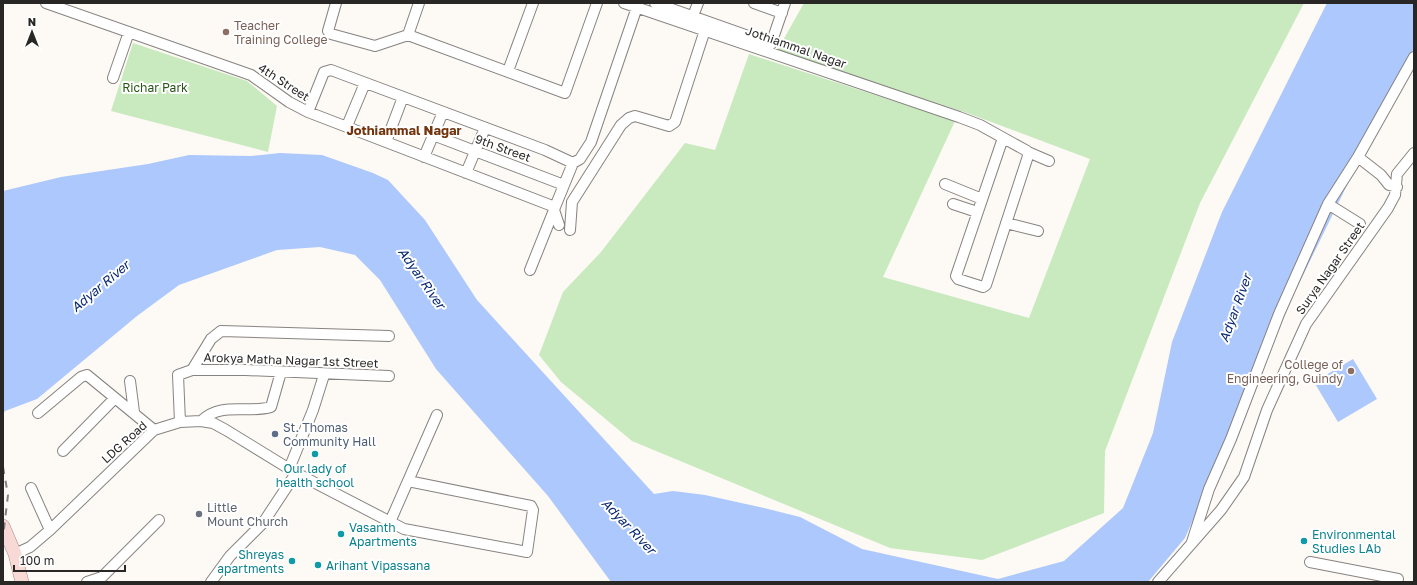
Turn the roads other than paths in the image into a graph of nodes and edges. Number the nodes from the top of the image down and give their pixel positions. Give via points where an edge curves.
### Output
1 (46, 3) edge
2 (336, 3) edge
3 (419, 3) edge
4 (533, 3) edge
5 (597, 3) edge
6 (624, 3) edge
7 (655, 3) edge
8 (698, 3) edge
9 (754, 3) edge
10 (636, 7) junction
11 (783, 8) edge
12 (693, 16) junction
13 (705, 30) junction
14 (129, 32) junction
15 (408, 35) junction
16 (1414, 57) edge
17 (508, 71) junction
18 (113, 78) dead end
19 (365, 83) junction
20 (403, 97) junction
21 (308, 112) junction
22 (443, 112) junction
23 (347, 126) junction
24 (485, 128) junction
25 (433, 135) junction
26 (1003, 138) junction
27 (386, 142) junction
28 (475, 152) junction
29 (1028, 152) junction
30 (1414, 153) edge
31 (424, 157) junction
32 (1358, 157) junction
33 (1049, 162) dead end
34 (573, 163) junction
35 (466, 173) junction
36 (945, 184) dead end
37 (564, 185) junction
38 (1396, 187) junction
39 (982, 199) junction
40 (953, 204) dead end
41 (1328, 204) junction
42 (554, 208) junction
43 (977, 212) junction
44 (1006, 223) junction
45 (1360, 224) dead end
46 (559, 225) dead end
47 (570, 230) dead end
48 (1038, 231) dead end
49 (530, 270) dead end
50 (389, 336) dead end
51 (192, 370) junction
52 (281, 372) junction
53 (324, 375) junction
54 (389, 376) dead end
55 (130, 381) dead end
56 (114, 399) junction
57 (134, 412) junction
58 (38, 413) dead end
59 (437, 415) dead end
60 (201, 421) junction
61 (180, 422) junction
62 (154, 430) junction
63 (63, 451) dead end
64 (293, 471) junction
65 (408, 481) junction
66 (31, 488) dead end
67 (159, 520) dead end
68 (390, 522) junction
69 (3, 526) edge
70 (50, 530) junction
71 (1192, 542) junction
72 (9, 554) edge
73 (1310, 562) dead end
74 (1398, 579) dead end
75 (22, 582) edge
76 (87, 582) edge
77 (212, 582) edge
78 (1158, 582) edge

1 - 14 street, 4th Street
2 - 15 street via 329,33 375,46
3 - 15 street
4 - 17 street
5 - 17 street via 565,93
6 - 10 street, Jothiammal Nagar
7 - 12 street
8 - 12 street
9 - 11 street
10 - 13 street, Jothiammal Nagar
10 - 34 street via 591,142 580,159
11 - 12 street via 770,44
13 - 26 street, Jothiammal Nagar via 959,117
13 - 47 street via 672,125 660,125 636,116 621,125 572,202
14 - 18 street
14 - 21 street, 4th Street via 251,75 292,104
15 - 17 street
16 - 32 street
19 - 20 street
19 - 21 street via 331,70 326,71
19 - 23 street
20 - 22 street
20 - 27 street
21 - 23 street, 4th Street
22 - 24 street
22 - 25 street
23 - 27 street, 4th Street
24 - 28 street
24 - 34 street
25 - 28 street, 9th Street
25 - 31 street
26 - 29 street, Jothiammal Nagar
26 - 39 street
27 - 31 street, 4th Street
28 - 35 street
28 - 37 street, 9th Street
29 - 33 street, Jothiammal Nagar
29 - 44 street
30 - 38 street, Surya Nagar Street via 1397,174
31 - 35 street, 4th Street
32 - 38 street via 1381,174 1389,185
32 - 41 street
34 - 37 street
35 - 42 street, 4th Street
36 - 39 street
37 - 42 street
38 - 71 street, Surya Nagar Street via 1388,208 1306,324 1267,410 1244,477 1221,510
39 - 43 street
40 - 43 street
41 - 45 street
41 - 71 street via 1279,314 1210,489
42 - 46 street
42 - 49 street
43 - 44 street via 956,274 958,279 986,286
44 - 48 street
50 - 51 street via 221,331 211,339
51 - 52 street, Arokya Matha Nagar 1st Street
51 - 61 street via 178,375
52 - 53 street, Arokya Matha Nagar 1st Street
52 - 60 street via 271,407 220,410 208,414
53 - 54 street, Arokya Matha Nagar 1st Street
53 - 64 street
55 - 57 street
56 - 57 street
56 - 58 street via 90,376 85,375
56 - 63 street
57 - 62 street
59 - 65 street
60 - 61 street, LDG Road
60 - 64 street, LDG Road via 213,423 226,430
61 - 62 street, LDG Road
62 - 70 street, LDG Road
64 - 68 street, LDG Road
64 - 77 street via 263,523 230,556
65 - 68 street
65 - 68 street, LDG Road via 531,506 533,510 527,552 404,528
66 - 70 street
67 - 76 street via 102,577
69 - 72 main road
70 - 72 street, LDG Road via 30,548
71 - 78 street, Surya Nagar Street
72 - 75 main road
73 - 74 street

